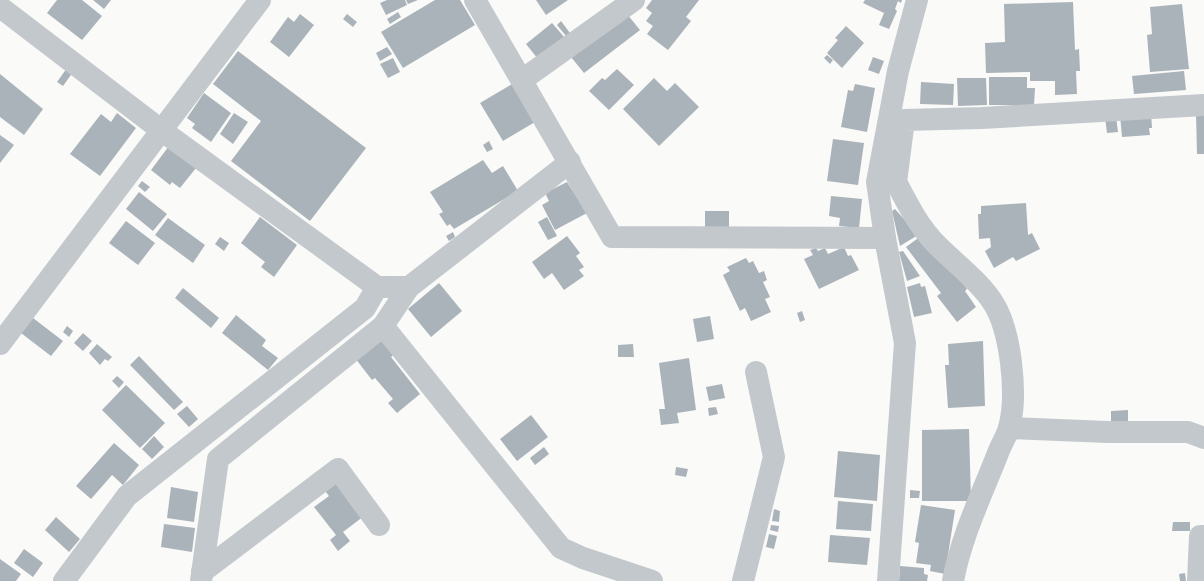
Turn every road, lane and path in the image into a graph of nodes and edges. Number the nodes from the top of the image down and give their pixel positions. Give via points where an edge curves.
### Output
1 (260, 0) edge
2 (475, 0) edge
3 (634, 0) edge
4 (917, 0) edge
5 (4, 9) edge
6 (522, 80) junction
7 (1204, 105) edge
8 (161, 130) junction
9 (570, 162) junction
10 (887, 182) junction
11 (885, 238) junction
12 (376, 287) junction
13 (409, 287) junction
14 (383, 326) junction
15 (0, 344) edge
16 (756, 372) dead end
17 (1009, 428) junction
18 (1204, 438) edge
19 (379, 525) dead end
20 (1204, 536) edge
21 (201, 576) edge
22 (64, 581) edge
23 (652, 581) edge
24 (743, 581) edge
25 (888, 581) edge
26 (953, 581) edge
27 (1198, 581) edge

1 - 8 street
2 - 6 street
3 - 6 street
4 - 10 street via 898,71
5 - 8 street
6 - 9 street
7 - 10 street via 904,120
8 - 12 street
8 - 15 street
9 - 11 street via 612,237
9 - 13 street
10 - 11 street
10 - 17 street via 936,244 981,285 996,309 1005,328 1010,356 1013,392
11 - 25 street via 906,343
12 - 13 street
12 - 22 street via 365,308 127,496
13 - 14 street
14 - 21 street via 218,459
14 - 23 street via 561,548
16 - 24 street via 774,457
17 - 18 street via 1188,432
17 - 26 street via 964,542
19 - 21 street via 338,469
20 - 27 street via 1200,536

